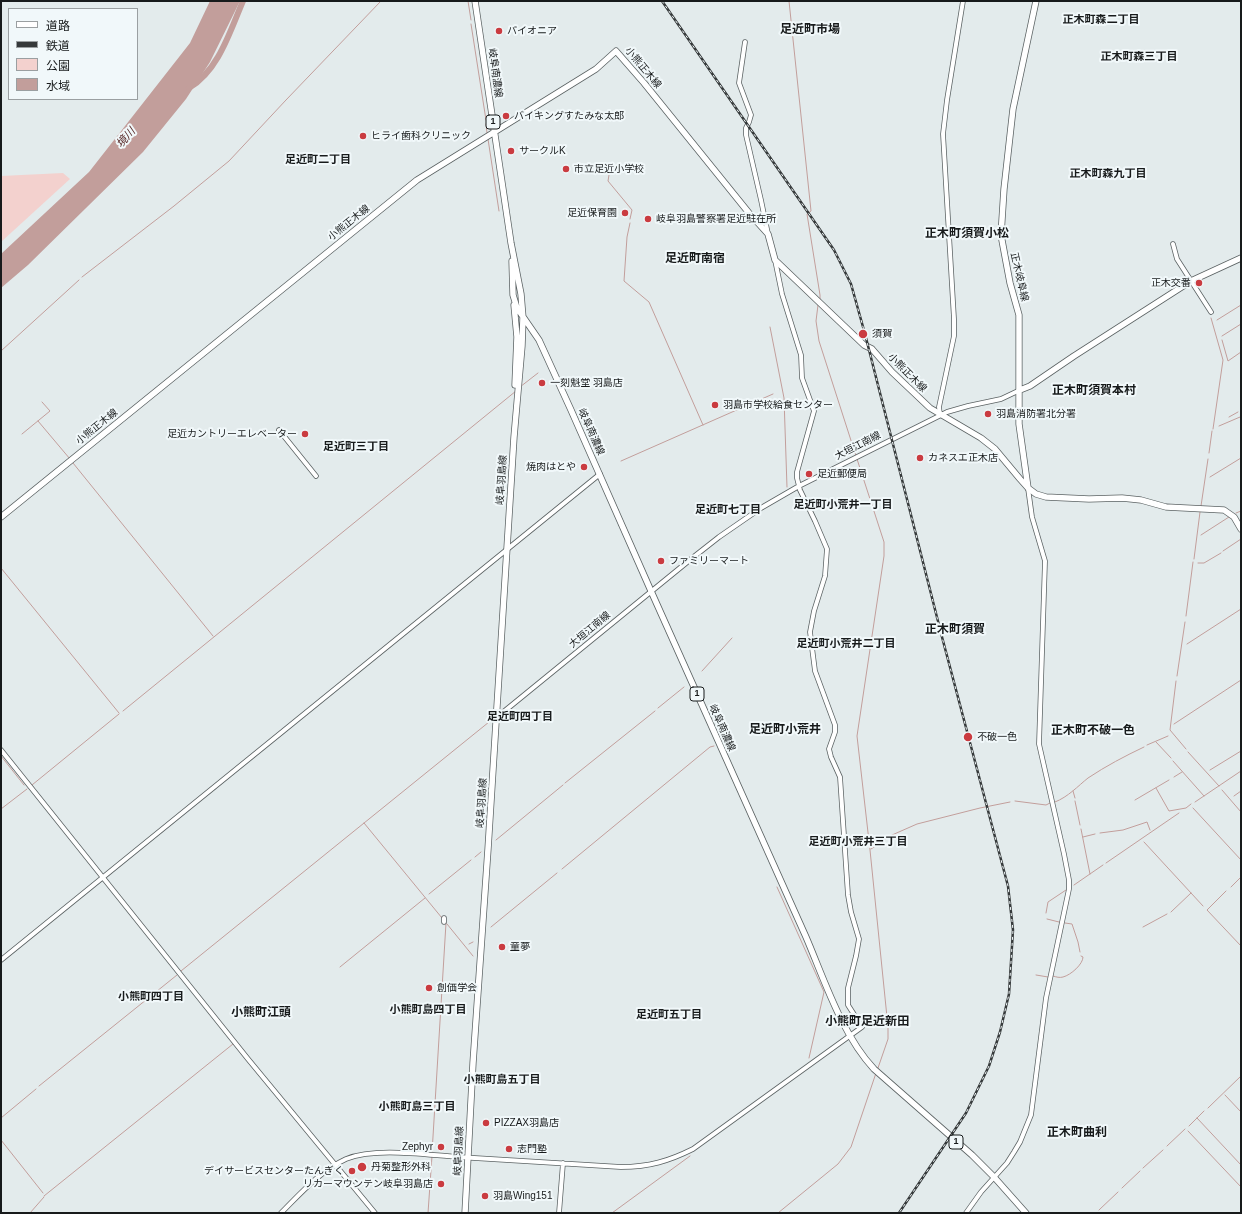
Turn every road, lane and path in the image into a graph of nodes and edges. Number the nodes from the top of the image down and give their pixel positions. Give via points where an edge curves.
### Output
1 (475, 1) edge
2 (963, 1) edge
3 (1036, 1) edge
4 (745, 42) dead end
5 (494, 132) junction
6 (768, 234) junction
7 (511, 243) junction
8 (1173, 244) dead end
9 (1241, 258) edge
10 (775, 260) junction
11 (1191, 281) junction
12 (514, 300) junction
13 (1211, 312) dead end
14 (523, 318) junction
15 (1020, 390) junction
16 (517, 395) junction
17 (940, 415) junction
18 (279, 430) dead end
19 (600, 474) junction
20 (316, 476) dead end
21 (799, 486) junction
22 (1028, 488) junction
23 (1, 517) edge
24 (1241, 529) edge
25 (507, 550) junction
26 (651, 591) junction
27 (496, 718) junction
28 (1, 750) edge
29 (103, 877) junction
30 (1, 960) edge
31 (850, 1036) junction
32 (468, 1157) junction
33 (563, 1163) junction
34 (336, 1164) junction
35 (994, 1177) junction
36 (281, 1213) edge
37 (375, 1213) edge
38 (465, 1213) edge
39 (560, 1213) edge
40 (966, 1213) edge
41 (1026, 1213) edge

1 - 5 main road, 岐阜南濃線 / 1
2 - 17 street via 944,134 954,330
3 - 15 main road, 正木岐阜線 via 1013,109 1001,226 1010,283 1019,315
4 - 6 street via 739,83 751,115 746,135
5 - 6 main road, 小熊正木線 via 596,69 616,51
5 - 7 main road, 岐阜南濃線 / 1
5 - 23 main road, 小熊正木線 via 394,197
6 - 10 main road, 小熊正木線
7 - 12 main road, 岐阜南濃線 / 1
7 - 14 main road, 岐阜南濃線 / 1 via 518,273
8 - 11 street via 1177,259
9 - 11 main road, 大垣江南線
10 - 17 main road, 小熊正木線 via 864,345 872,349 919,399
10 - 21 street via 782,294 801,355 802,378 814,411 798,472
11 - 13 street
11 - 15 main road, 大垣江南線 via 1030,386
12 - 14 main road, 岐阜南濃線 / 1
12 - 16 main road, 岐阜羽島線
14 - 16 main road, 岐阜羽島線
14 - 19 main road, 岐阜南濃線 / 1 via 539,340
15 - 17 street, 大垣江南線 via 1001,399
15 - 22 main road, 正木岐阜線 via 1019,424
16 - 25 main road, 岐阜羽島線
17 - 21 street, 大垣江南線
17 - 22 main road, 小熊正木線 via 995,449
18 - 20 street
19 - 25 street
19 - 26 main road, 岐阜南濃線 / 1
21 - 26 street, 大垣江南線 via 719,537
21 - 31 street via 827,549 826,576 810,632 815,671 836,725 829,749 840,777 848,895 859,939 848,988 848,1005 862,1027
22 - 24 main road, 小熊正木線 via 1046,497 1122,498 1166,507 1224,510 1234,517
22 - 35 street via 1032,517 1045,561 1039,744 1064,854 1069,889 1047,996 1031,1115 1014,1152
25 - 27 main road, 岐阜羽島線
25 - 29 street
26 - 27 street, 大垣江南線
26 - 31 main road, 岐阜南濃線 / 1
27 - 32 main road, 岐阜羽島線
28 - 29 street
29 - 30 street
29 - 34 street via 248,1059
31 - 33 street via 709,1138 678,1157 635,1167
31 - 35 main road, 岐阜南濃線 / 1 via 862,1056 874,1068
32 - 33 street
32 - 34 street via 373,1153
32 - 38 main road, 岐阜羽島線
33 - 39 street
34 - 36 street via 319,1176
34 - 37 street
35 - 40 street
35 - 41 main road, 1

